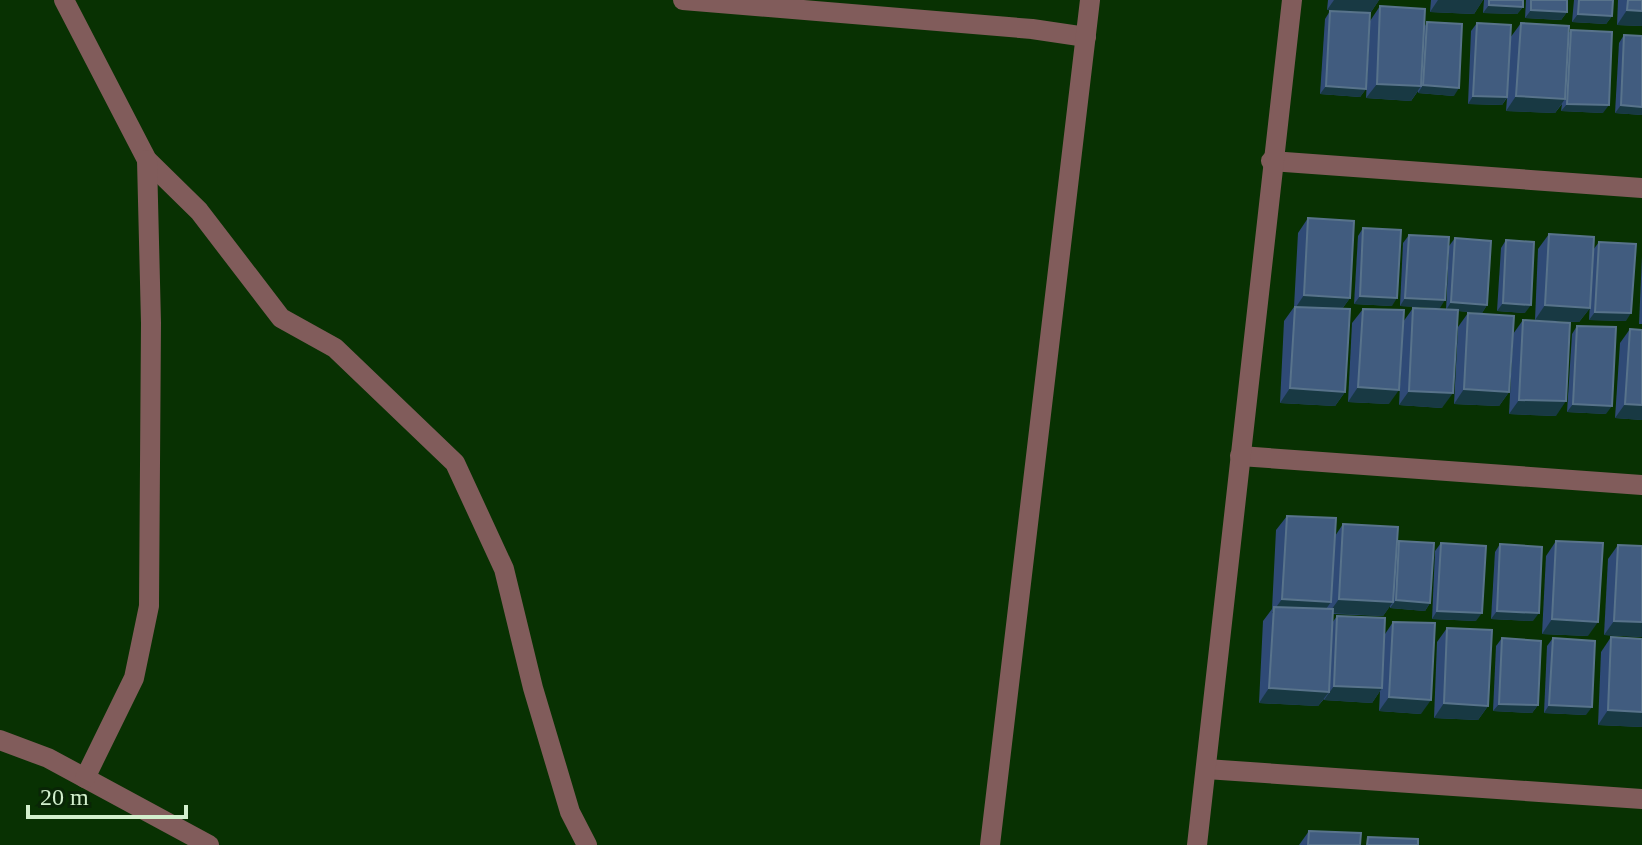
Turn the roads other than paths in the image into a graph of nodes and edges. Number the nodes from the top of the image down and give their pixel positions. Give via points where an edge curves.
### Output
1 (64, 0) edge
2 (683, 0) edge
3 (1090, 0) edge
4 (1292, 0) edge
5 (1086, 37) junction
6 (147, 160) junction
7 (1271, 161) junction
8 (1642, 188) edge
9 (1240, 456) junction
10 (1642, 485) edge
11 (0, 740) edge
12 (1206, 769) junction
13 (85, 778) junction
14 (1642, 799) edge
15 (209, 845) edge
16 (587, 845) edge
17 (990, 845) edge
18 (1197, 845) edge

1 - 6 street
2 - 5 street
3 - 5 street
4 - 7 street
5 - 17 street
6 - 13 street via 149,606 134,678
6 - 16 street via 199,211 281,318 335,348 455,463 504,569 570,812
7 - 8 street
7 - 9 street
9 - 10 street
9 - 12 street
11 - 13 street
12 - 14 street
12 - 18 street
13 - 15 street

